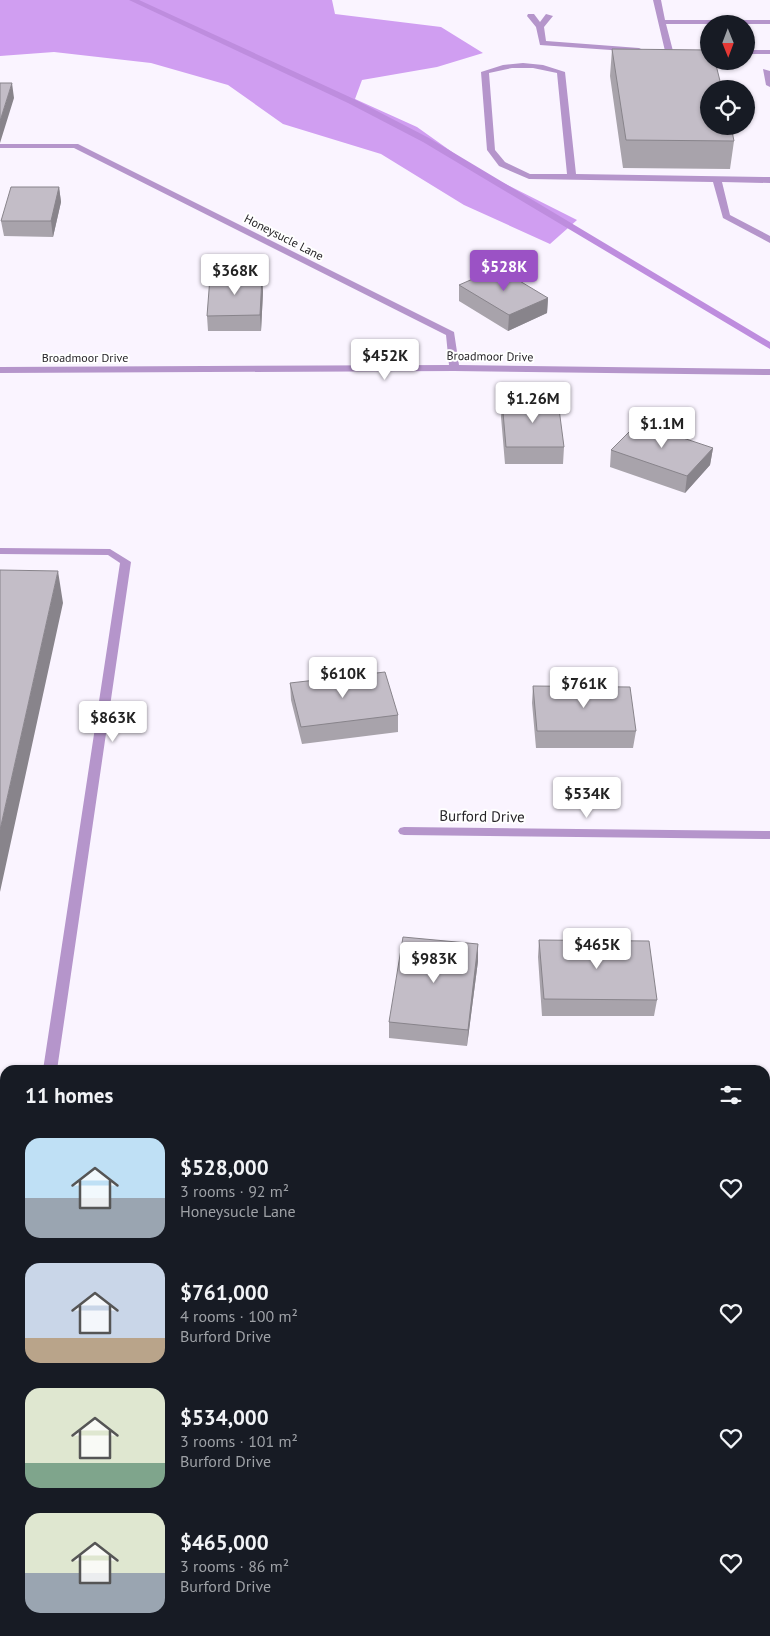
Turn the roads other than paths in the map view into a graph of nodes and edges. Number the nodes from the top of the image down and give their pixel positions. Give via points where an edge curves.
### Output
1 (657, 0) edge
2 (531, 16) dead end
3 (549, 16) dead end
4 (662, 22) junction
5 (770, 22) edge
6 (540, 27) junction
7 (651, 50) edge
8 (660, 50) edge
9 (669, 51) junction
10 (679, 51) edge
11 (755, 52) edge
12 (770, 52) edge
13 (766, 71) dead end
14 (770, 85) edge
15 (0, 146) edge
16 (572, 178) junction
17 (717, 180) junction
18 (770, 180) edge
19 (770, 240) edge
20 (454, 368) junction
21 (0, 370) edge
22 (770, 372) edge
23 (0, 551) edge
24 (404, 831) dead end
25 (770, 835) edge
26 (51, 1065) edge

1 - 4 street
2 - 6 street
3 - 6 street
4 - 5 street
4 - 9 street
6 - 7 street via 542,43
8 - 9 street
9 - 10 street
11 - 12 street
13 - 14 street
15 - 20 street, Honeysucle Lane via 76,146 452,334
16 - 16 street via 561,72 547,67 497,67 485,72 491,150 502,164 530,176
16 - 17 street
17 - 18 street
17 - 19 street via 726,216
20 - 21 street, Broadmoor Drive
20 - 22 street, Broadmoor Drive
23 - 26 street via 110,552 126,562
24 - 25 street, Burford Drive

